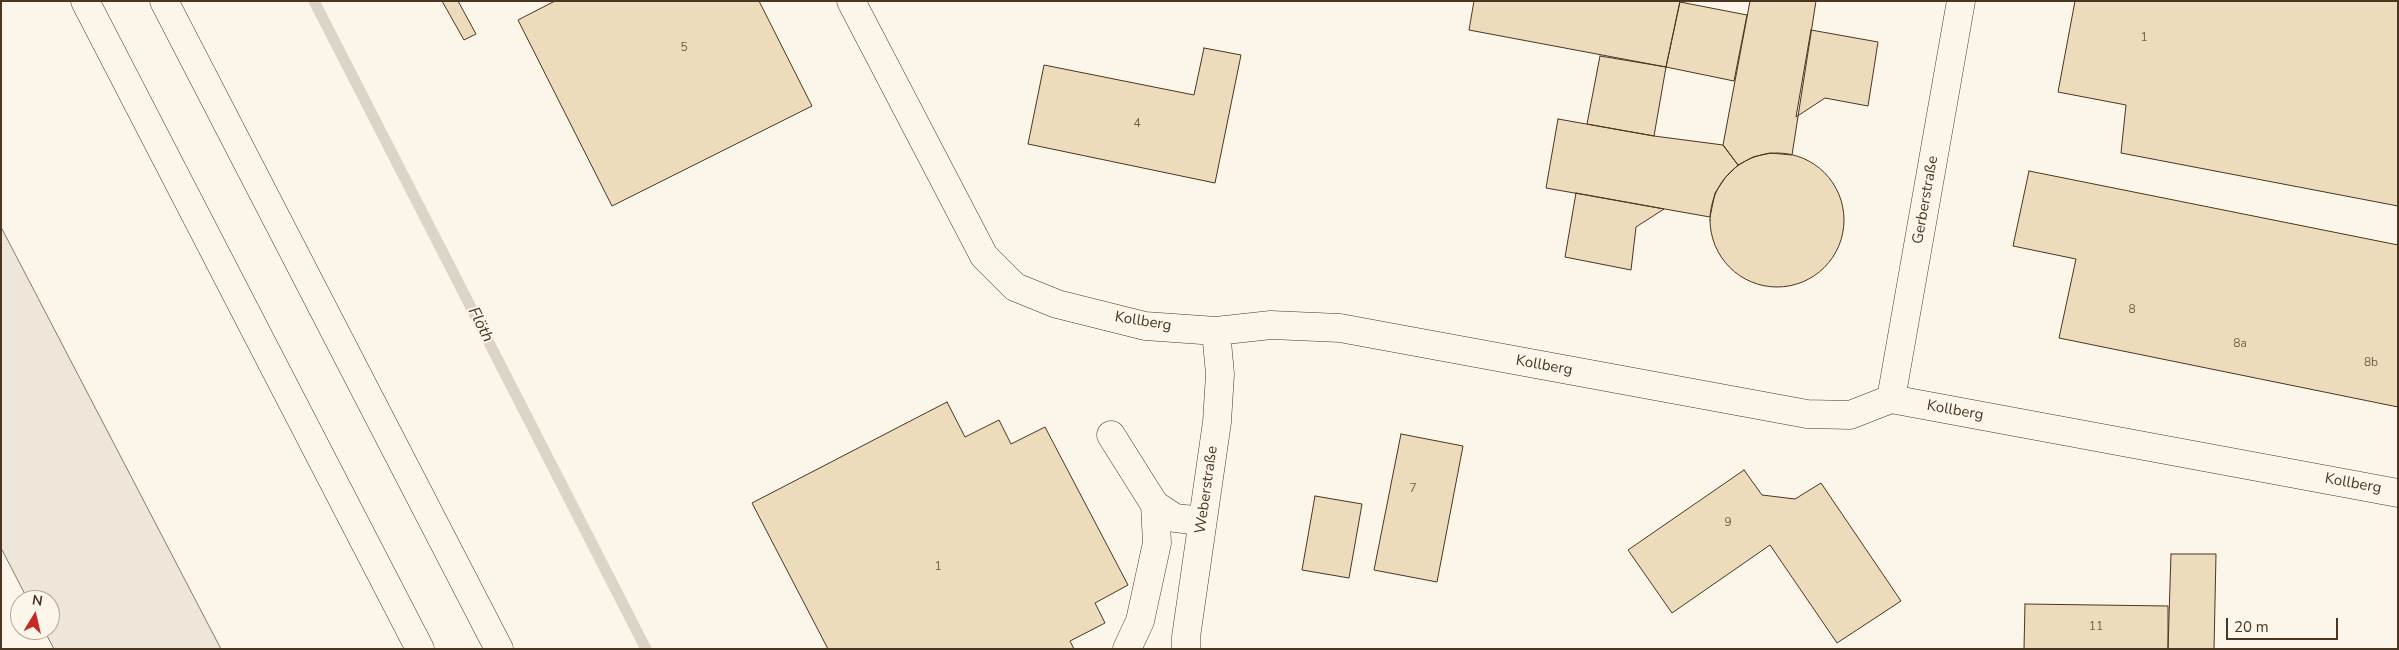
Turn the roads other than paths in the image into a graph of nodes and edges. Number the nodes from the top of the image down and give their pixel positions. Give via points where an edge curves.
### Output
1 (85, 1) edge
2 (164, 1) edge
3 (851, 1) edge
4 (1961, 1) edge
5 (1216, 331) junction
6 (1891, 399) junction
7 (1111, 435) dead end
8 (2398, 493) edge
9 (1155, 505) junction
10 (1202, 522) junction
11 (420, 649) edge
12 (499, 649) edge
13 (1127, 649) edge
14 (1186, 649) edge

1 - 11 main road
2 - 12 main road
3 - 5 main road, Kollberg via 984,256 1015,287 1057,304 1145,326
4 - 6 main road, Gerberstraße
5 - 6 main road, Kollberg via 1271,325 1340,328 1807,414 1850,415
5 - 10 main road, Weberstraße via 1220,374 1217,422
6 - 8 main road, Kollberg
7 - 9 main road
9 - 10 main road via 1175,518
9 - 13 main road via 1157,543 1140,621
10 - 14 main road, Weberstraße

